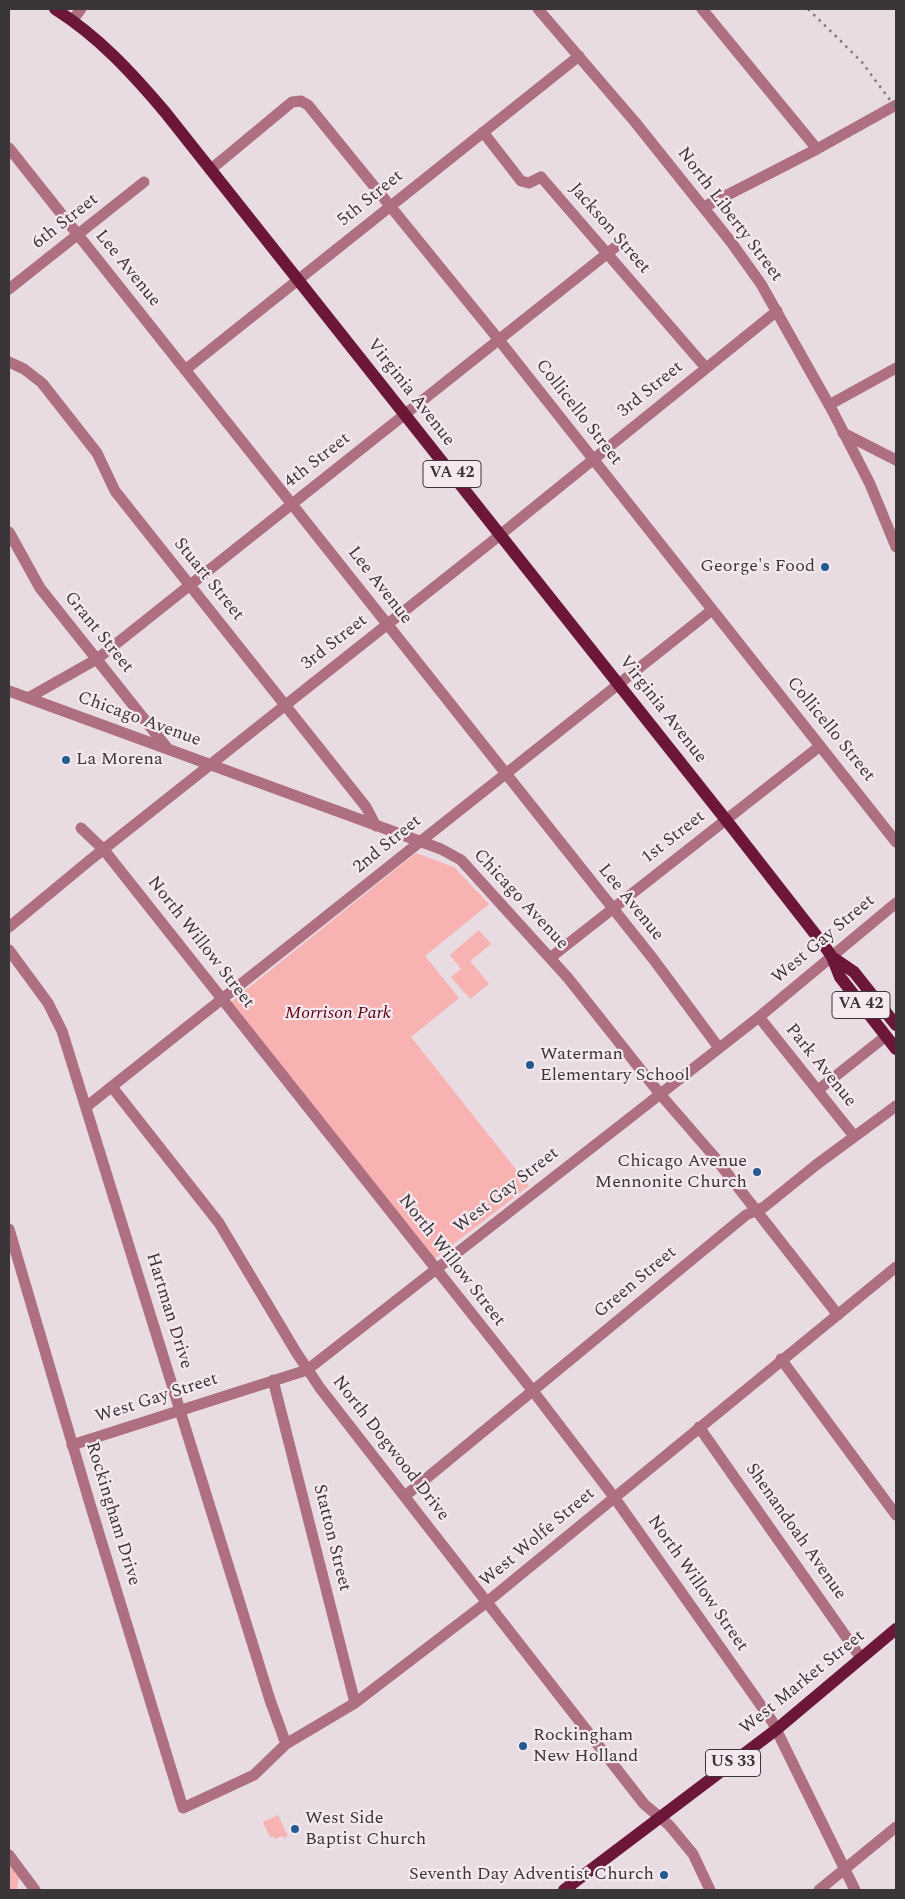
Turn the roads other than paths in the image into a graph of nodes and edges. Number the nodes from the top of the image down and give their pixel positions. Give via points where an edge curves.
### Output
1 (55, 9) edge
2 (81, 9) edge
3 (702, 9) edge
4 (543, 11) edge
5 (72, 20) junction
6 (579, 56) junction
7 (896, 105) edge
8 (483, 132) junction
9 (9, 148) edge
10 (817, 149) junction
11 (210, 170) junction
12 (144, 182) dead end
13 (391, 206) junction
14 (704, 208) junction
15 (78, 235) junction
16 (623, 241) dead end
17 (606, 253) junction
18 (298, 280) junction
19 (9, 289) edge
20 (777, 311) junction
21 (499, 340) junction
22 (9, 362) edge
23 (706, 368) junction
24 (896, 368) edge
25 (185, 370) junction
26 (829, 405) junction
27 (405, 414) junction
28 (843, 433) junction
29 (593, 460) junction
30 (896, 460) edge
31 (292, 504) junction
32 (9, 532) edge
33 (500, 535) junction
34 (896, 548) edge
35 (190, 585) junction
36 (712, 610) junction
37 (387, 624) junction
38 (97, 659) junction
39 (619, 685) junction
40 (9, 691) edge
41 (28, 698) junction
42 (285, 705) junction
43 (820, 746) junction
44 (169, 750) junction
45 (210, 765) junction
46 (507, 775) junction
47 (726, 820) junction
48 (376, 826) junction
49 (81, 828) dead end
50 (419, 842) junction
51 (896, 842) edge
52 (104, 850) junction
53 (896, 903) edge
54 (612, 909) junction
55 (9, 927) edge
56 (9, 950) edge
57 (832, 957) junction
58 (550, 958) junction
59 (223, 1000) junction
60 (759, 1017) junction
61 (896, 1025) edge
62 (886, 1036) junction
63 (719, 1048) junction
64 (896, 1049) edge
65 (112, 1086) junction
66 (818, 1090) junction
67 (660, 1094) junction
68 (896, 1106) edge
69 (86, 1107) junction
70 (854, 1136) junction
71 (756, 1210) junction
72 (9, 1229) edge
73 (896, 1267) edge
74 (436, 1270) junction
75 (838, 1314) junction
76 (781, 1359) junction
77 (307, 1370) junction
78 (274, 1380) junction
79 (532, 1391) junction
80 (181, 1410) junction
81 (699, 1427) junction
82 (72, 1444) junction
83 (405, 1496) junction
84 (614, 1497) junction
85 (896, 1515) edge
86 (487, 1602) junction
87 (896, 1629) edge
88 (861, 1658) junction
89 (355, 1703) junction
90 (777, 1729) junction
91 (286, 1744) junction
92 (184, 1808) joint
93 (661, 1818) junction
94 (896, 1827) edge
95 (9, 1855) edge
96 (845, 1869) junction
97 (35, 1890) edge
98 (564, 1890) edge
99 (710, 1890) edge
100 (819, 1890) edge
101 (855, 1890) edge

1 - 5 main road, Virginia Avenue / VA 42
2 - 5 street
3 - 10 street
4 - 6 street, North Liberty Street
5 - 11 main road, Virginia Avenue / VA 42 via 133,75
6 - 8 street, 5th Street
6 - 14 street, North Liberty Street
7 - 10 street
8 - 13 street, 5th Street
8 - 17 street, Jackson Street via 521,181 529,183 541,177
9 - 15 street, Lee Avenue
10 - 14 street
11 - 13 street, Collicello Street via 292,102 301,100
11 - 18 main road, Virginia Avenue / VA 42
12 - 15 street, 6th Street
13 - 18 street, 5th Street
13 - 21 street, Collicello Street
14 - 20 street, North Liberty Street
15 - 19 street, 6th Street
15 - 25 street, Lee Avenue
16 - 17 street, 4th Street
17 - 21 street, 4th Street
17 - 23 street, Jackson Street
18 - 25 street, 5th Street
18 - 27 main road, Virginia Avenue / VA 42
20 - 23 street, 3rd Street
20 - 26 street, North Liberty Street
21 - 27 street, 4th Street
21 - 29 street, Collicello Street
22 - 35 street, Stuart Street via 30,373 56,401 97,453 115,491
23 - 29 street, 3rd Street
24 - 26 street
25 - 31 street, Lee Avenue
26 - 28 street, North Liberty Street
27 - 31 street, 4th Street
27 - 33 main road, Virginia Avenue / VA 42
28 - 30 street
28 - 34 street, North Liberty Street via 870,484
29 - 33 street, 3rd Street
29 - 36 street, Collicello Street
31 - 35 street, 4th Street
31 - 37 street, Lee Avenue
32 - 38 street, Grant Street via 40,588
33 - 37 street, 3rd Street
33 - 39 main road, Virginia Avenue / VA 42
35 - 38 street, 4th Street
35 - 42 street, Stuart Street
36 - 39 street, 2nd Street
36 - 43 street, Collicello Street
37 - 42 street, 3rd Street
37 - 46 street, Lee Avenue
38 - 41 street, 4th Street
38 - 44 street, Grant Street
39 - 46 street, 2nd Street
39 - 47 main road, Virginia Avenue / VA 42
40 - 41 street, Chicago Avenue
41 - 44 street, Chicago Avenue
42 - 45 street, 3rd Street
42 - 48 street, Stuart Street via 366,807
43 - 47 street, 1st Street
43 - 51 street, Collicello Street
44 - 45 street, Chicago Avenue
45 - 48 street, Chicago Avenue
45 - 52 street, 3rd Street
46 - 50 street, 2nd Street
46 - 54 street, Lee Avenue
47 - 54 street, 1st Street
47 - 57 main road, Virginia Avenue / VA 42
48 - 50 street, Chicago Avenue
49 - 52 street, North Willow Street
50 - 58 street, Chicago Avenue via 447,852 465,863
50 - 59 street, 2nd Street
52 - 55 street, 3rd Street
52 - 59 street, North Willow Street
53 - 57 street, West Gay Street
54 - 58 street, 1st Street
54 - 63 street, Lee Avenue
56 - 69 street, Hartman Drive via 48,1003 62,1031
57 - 60 street, West Gay Street
57 - 61 main road, VA 42 via 854,972
57 - 62 main road, VA 42 via 840,977
58 - 67 street, Chicago Avenue
59 - 65 street, 2nd Street
59 - 74 street, North Willow Street
60 - 63 street, West Gay Street
60 - 66 street, Park Avenue
62 - 64 main road, VA 42
62 - 66 street
63 - 67 street, West Gay Street
65 - 69 street, 2nd Street
65 - 77 street, North Dogwood Drive via 219,1223
66 - 70 street, Park Avenue
67 - 71 street, Chicago Avenue
67 - 74 street, West Gay Street
68 - 70 street, Green Street
69 - 80 street, Hartman Drive
70 - 71 street, Green Street
71 - 75 street, Chicago Avenue
71 - 79 street, Green Street via 746,1214
72 - 82 street, Rockingham Drive
73 - 75 street, West Wolfe Street
74 - 77 street, West Gay Street
74 - 79 street, North Willow Street
75 - 76 street, West Wolfe Street
76 - 81 street, West Wolfe Street
76 - 85 street
77 - 78 street, West Gay Street
77 - 83 street, North Dogwood Drive
78 - 80 street, West Gay Street
78 - 89 street, Statton Street
79 - 83 street, Green Street
79 - 84 street, North Willow Street
80 - 82 street, West Gay Street
80 - 91 street, Hartman Drive
81 - 84 street, West Wolfe Street
81 - 88 street, Shenandoah Avenue
82 - 92 street, Rockingham Drive
83 - 86 street, North Dogwood Drive
84 - 86 street, West Wolfe Street
84 - 90 street, North Willow Street
86 - 89 street, West Wolfe Street
86 - 93 street, North Dogwood Drive via 644,1804
87 - 88 main road, West Market Street / US 33
88 - 90 main road, West Market Street / US 33
89 - 91 street, West Wolfe Street
90 - 93 main road, West Market Street / US 33
90 - 96 street, North Willow Street
91 - 92 street, West Wolfe Street via 254,1775
93 - 98 main road, West Market Street / US 33
93 - 99 street, North Dogwood Drive via 693,1854
94 - 96 street
95 - 97 street
96 - 100 street
96 - 101 street, North Willow Street

